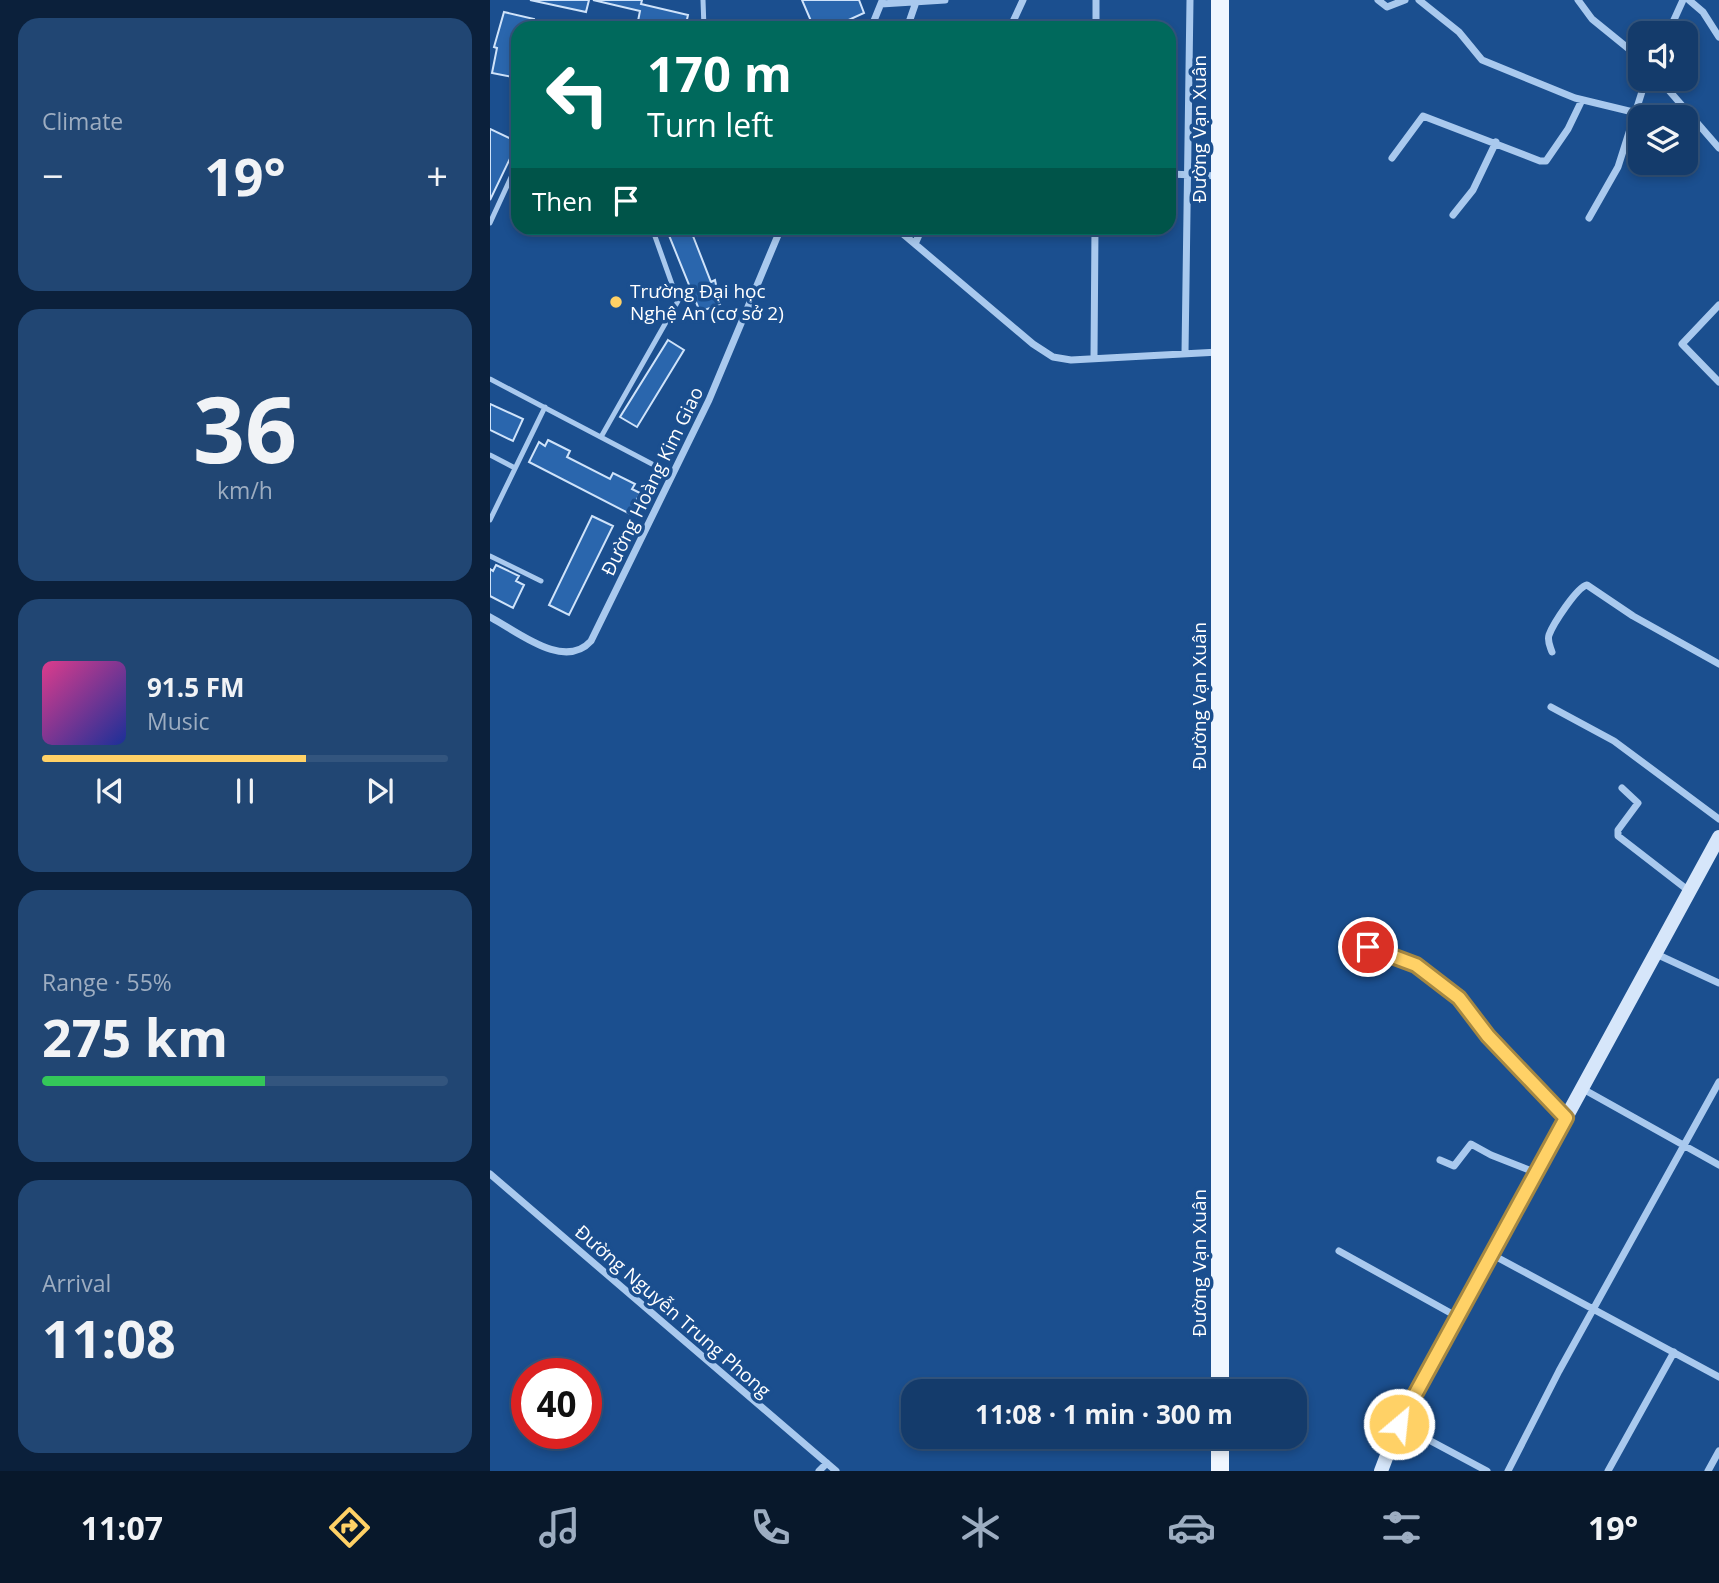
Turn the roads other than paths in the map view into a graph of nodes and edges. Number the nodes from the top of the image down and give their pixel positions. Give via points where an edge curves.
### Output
1 (703, 0) edge
2 (945, 0) edge
3 (1023, 0) edge
4 (1096, 0) edge
5 (1190, 0) edge
6 (1220, 0) edge
7 (1378, 0) edge
8 (1405, 0) edge
9 (1419, 0) edge
10 (1578, 0) edge
11 (1683, 0) edge
12 (1689, 0) edge
13 (882, 2) edge
14 (916, 2) junction
15 (704, 21) edge
16 (874, 21) edge
17 (909, 21) edge
18 (1013, 21) edge
19 (1096, 21) edge
20 (1673, 21) edge
21 (1718, 34) edge
22 (1628, 48) edge
23 (1669, 91) edge
24 (1582, 100) junction
25 (1628, 111) edge
26 (1628, 130) edge
27 (1496, 142) junction
28 (1719, 148) edge
29 (1392, 158) dead end
30 (1176, 174) edge
31 (1188, 175) junction
32 (1220, 176) junction
33 (511, 177) edge
34 (1453, 215) dead end
35 (1589, 218) dead end
36 (490, 223) edge
37 (654, 235) edge
38 (778, 235) edge
39 (904, 235) edge
40 (919, 235) edge
41 (1095, 235) edge
42 (915, 244) junction
43 (1719, 306) edge
44 (1220, 352) junction
45 (1185, 353) junction
46 (1094, 357) junction
47 (490, 379) edge
48 (1719, 382) edge
49 (545, 407) junction
50 (601, 437) junction
51 (490, 455) edge
52 (652, 464) dead end
53 (515, 468) junction
54 (490, 520) edge
55 (490, 556) edge
56 (541, 581) dead end
57 (490, 617) edge
58 (1552, 652) dead end
59 (1719, 664) edge
60 (1551, 707) dead end
61 (1622, 788) dead end
62 (1719, 819) edge
63 (1719, 837) edge
64 (1689, 891) junction
65 (1368, 947) dead end
66 (1654, 953) junction
67 (1719, 983) edge
68 (1719, 1082) edge
69 (1583, 1089) junction
70 (1566, 1118) junction
71 (1685, 1146) junction
72 (1440, 1160) dead end
73 (1719, 1165) edge
74 (1534, 1172) junction
75 (490, 1174) edge
76 (1339, 1251) dead end
77 (1490, 1254) junction
78 (1596, 1308) junction
79 (1456, 1316) junction
80 (1674, 1352) junction
81 (1719, 1377) edge
82 (1220, 1379) edge
83 (1399, 1424) junction
84 (1220, 1449) edge
85 (1719, 1451) edge
86 (827, 1463) junction
87 (819, 1471) edge
88 (836, 1471) edge
89 (1220, 1471) edge
90 (1381, 1471) edge
91 (1487, 1471) edge
92 (1508, 1471) edge
93 (1608, 1471) edge
94 (1708, 1471) edge

1 - 15 lane
2 - 14 street
3 - 18 street
4 - 19 street
5 - 31 street
6 - 32 main road, Đường Vạn Xuân
7 - 8 street via 1387,8
9 - 24 street via 1459,32 1482,60
10 - 22 street via 1592,19
11 - 20 street
12 - 21 street
13 - 14 street
13 - 16 street
14 - 17 street
23 - 28 street
24 - 25 street
24 - 27 street via 1546,161
26 - 35 street via 1618,167
27 - 29 street via 1423,116
27 - 34 street via 1473,190
30 - 31 street
31 - 32 street
31 - 45 street
32 - 44 main road, Đường Vạn Xuân
33 - 36 lane
37 - 50 lane via 678,301
38 - 57 street, Đường Hoàng Kim Giao via 709,400 591,642 578,652 556,652
39 - 42 street
40 - 42 street
41 - 46 street
42 - 46 street via 1033,345 1053,357
43 - 48 street via 1682,344
44 - 45 street
44 - 82 main road, Đường Vạn Xuân
45 - 46 street
47 - 49 lane
49 - 50 lane
49 - 53 lane
50 - 52 lane
51 - 53 lane
53 - 54 lane
55 - 56 lane
58 - 59 street via 1550,633 1578,589 1587,585
60 - 62 street via 1614,741
61 - 64 street via 1639,803 1618,836
63 - 64 street
64 - 66 street
65 - 70 street via 1416,965 1459,998 1488,1036
66 - 67 street
66 - 69 street
68 - 71 street
69 - 70 street
69 - 71 street
70 - 74 street
71 - 73 street
71 - 78 street
72 - 74 street via 1454,1166 1471,1144
74 - 77 street
75 - 86 street, Đường Nguyễn Trung Phong
76 - 79 street
77 - 78 street
77 - 79 street
78 - 80 street
78 - 92 street
79 - 83 street
80 - 81 street
80 - 93 street
83 - 90 street
83 - 91 street
84 - 89 main road
85 - 94 street
86 - 87 street
86 - 88 street, Đường Nguyễn Trung Phong

